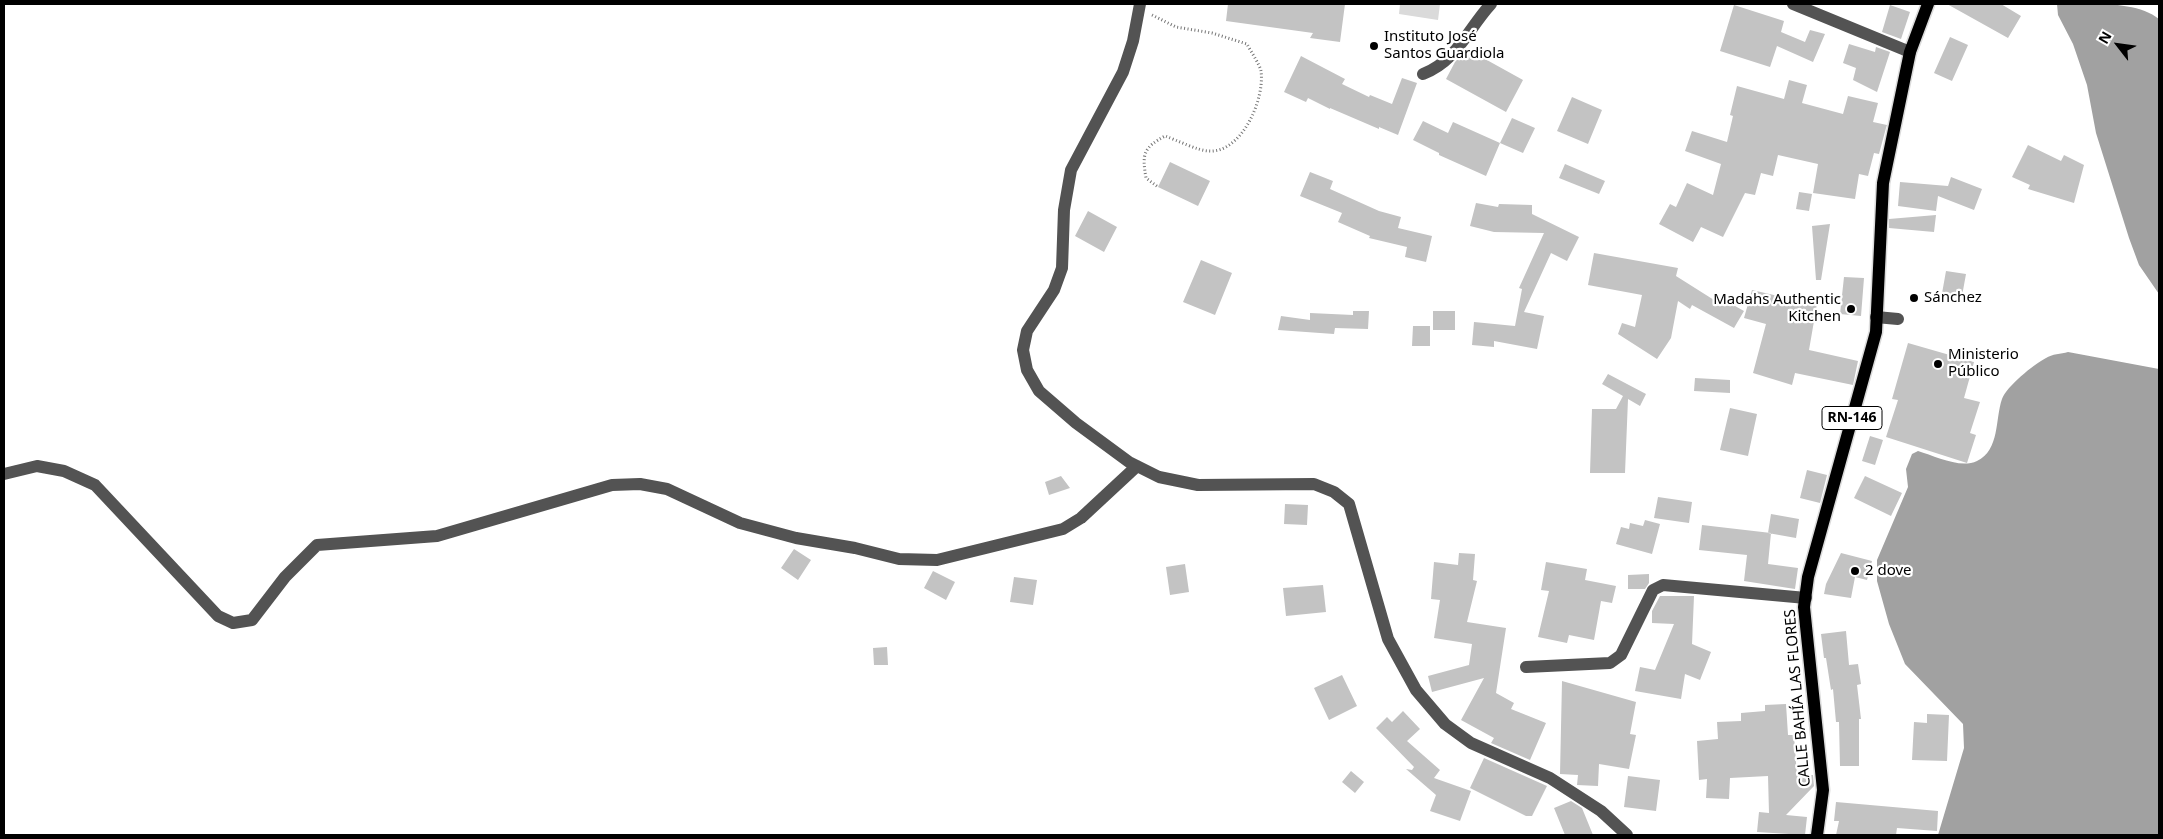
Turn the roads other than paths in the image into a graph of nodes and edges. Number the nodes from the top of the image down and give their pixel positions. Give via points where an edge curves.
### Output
1 (1491, 4) edge
2 (1793, 4) edge
3 (1928, 4) edge
4 (1139, 6) edge
5 (1910, 52) junction
6 (1423, 74) dead end
7 (1876, 317) junction
8 (1898, 319) dead end
9 (1137, 466) junction
10 (4, 474) edge
11 (1806, 598) junction
12 (1526, 667) dead end
13 (1627, 835) edge
14 (1817, 835) edge

1 - 6 street via 1456,53 1438,68
2 - 5 street
3 - 5 main road, CALLE BAHÍA LAS FLORES / RN-146
4 - 9 street via 1123,72 1071,170 1064,210 1062,268 1054,290 1027,332 1023,350 1027,370 1039,391 1076,423
5 - 7 main road, CALLE BAHÍA LAS FLORES / RN-146 via 1882,183
7 - 8 street
7 - 11 main road, CALLE BAHÍA LAS FLORES / RN-146 via 1808,577
9 - 10 street via 1081,518 1062,529 936,560 900,559 796,538 740,524 667,488 640,484 612,485 437,536 317,545 285,577 252,620 233,623 218,616 95,486 64,471 37,466
9 - 13 street via 1159,477 1198,485 1314,484 1334,492 1349,504 1388,639 1416,690 1445,724 1471,744 1550,778 1601,811
11 - 12 street via 1663,584 1653,590 1621,655 1610,663
11 - 14 main road, CALLE BAHÍA LAS FLORES / RN-146 via 1804,607 1823,790

